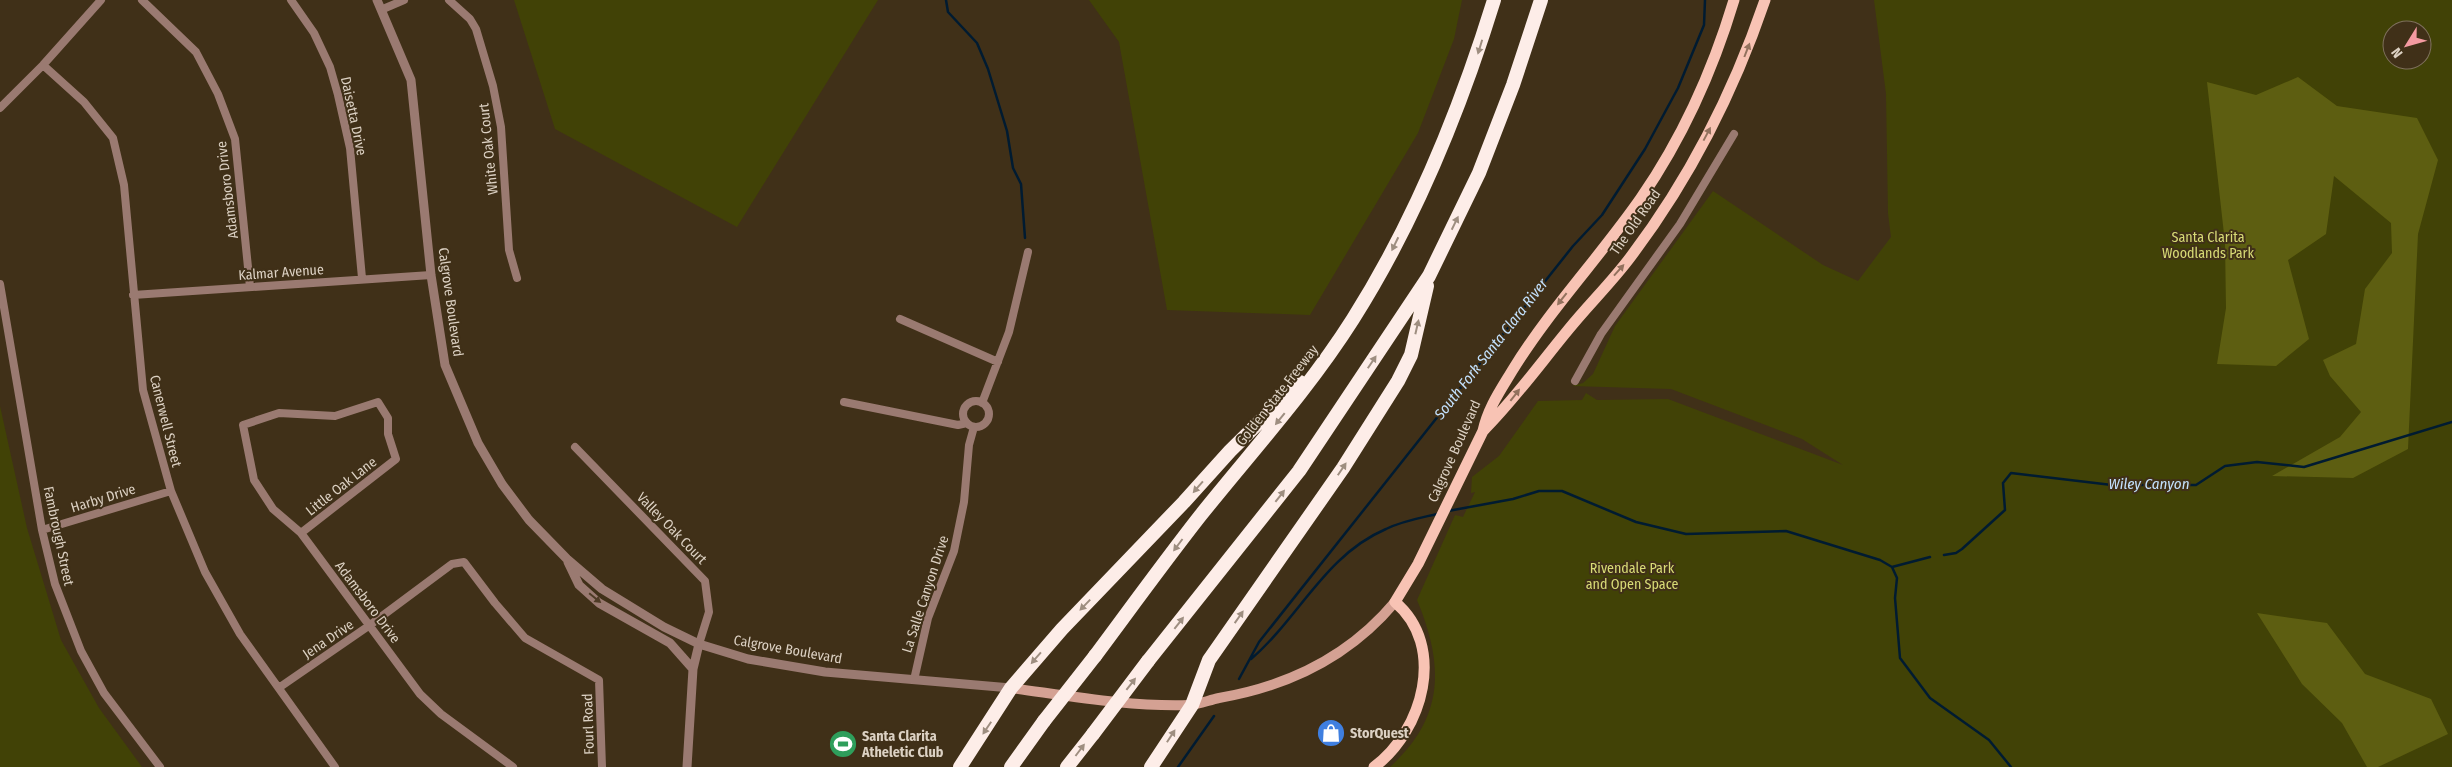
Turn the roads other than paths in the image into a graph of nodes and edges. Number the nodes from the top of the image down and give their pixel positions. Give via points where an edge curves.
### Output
1 (101, 0) edge
2 (142, 0) edge
3 (291, 0) edge
4 (378, 0) edge
5 (404, 0) edge
6 (449, 0) edge
7 (1494, 0) edge
8 (1541, 0) edge
9 (1734, 0) edge
10 (1765, 0) edge
11 (383, 9) junction
12 (43, 65) junction
13 (0, 108) edge
14 (1734, 134) dead end
15 (1028, 252) dead end
16 (430, 274) junction
17 (1429, 276) junction
18 (362, 278) junction
19 (517, 278) dead end
20 (0, 284) edge
21 (250, 287) junction
22 (133, 295) junction
23 (900, 319) dead end
24 (1331, 352) junction
25 (1522, 355) joint
26 (998, 362) junction
27 (1575, 381) dead end
28 (844, 402) dead end
29 (982, 403) junction
30 (970, 425) junction
31 (1483, 431) junction
32 (575, 447) dead end
33 (396, 459) joint
34 (171, 491) junction
35 (42, 530) junction
36 (301, 533) junction
37 (567, 560) junction
38 (1396, 602) junction
39 (370, 625) junction
40 (699, 644) junction
41 (693, 669) junction
42 (599, 680) joint
43 (914, 680) junction
44 (280, 687) junction
45 (1011, 688) junction
46 (1192, 705) junction
47 (160, 767) edge
48 (335, 767) edge
49 (513, 767) edge
50 (602, 767) edge
51 (687, 767) edge
52 (960, 767) edge
53 (1011, 767) edge
54 (1067, 767) edge
55 (1151, 767) edge
56 (1374, 767) edge

1 - 12 street
2 - 21 street, Adamsboro Drive via 196,52 222,103 235,139
3 - 18 street, Daisetta Drive via 314,33 330,67 338,95 350,148
4 - 11 street, Calgrove Boulevard
5 - 11 street
6 - 19 street, White Oak Court via 476,29 492,86 501,127 509,250
7 -> 24 highway, Golden State Freeway via 1476,60 1432,168 1392,250
17 -> 8 highway via 1479,173
9 -> 25 main road, The Old Road via 1720,46 1671,150 1641,198
31 -> 10 main road, The Old Road via 1631,257 1660,216 1728,96
11 - 16 street, Calgrove Boulevard via 411,80
12 - 13 street
12 - 22 street, Canerwell Street via 84,102 113,138 124,185
14 - 27 street via 1680,224 1601,334
15 - 26 street via 1012,325
16 - 18 street, Kalmar Avenue
16 - 37 street, Calgrove Boulevard via 445,366 478,443 502,484 529,520
46 -> 17 highway via 1209,660 1343,468 1398,381 1411,355
54 -> 17 highway, bridge via 1299,471
18 - 21 street, Kalmar Avenue
20 - 35 street, Fambrough Street
21 - 22 street, Kalmar Avenue
22 - 34 street, Canerwell Street via 143,390
23 - 26 street
24 -> 45 highway via 1230,451 1062,629
24 -> 53 highway, Golden State Freeway, bridge via 1199,517
25 - 31 main road, Calgrove Boulevard via 1487,411
26 - 29 street
28 - 30 street
29 - 30 street via 972,402 965,409 964,419
29 - 30 street via 988,410 988,420 981,426
30 - 43 street, La Salle Canyon Drive via 964,502 954,551 928,618
31 - 38 main road, Calgrove Boulevard
32 - 40 street, Valley Oak Court via 705,581 709,612
33 - 36 street, Little Oak Lane
33 - 36 street, Adamsboro Drive via 388,434 388,418 378,402 335,416 278,413 243,424 254,480 273,509
34 - 35 street, Harby Drive
34 - 44 street, Canerwell Street via 205,572 240,634
35 - 47 street, Fambrough Street via 55,584 82,651 104,693
36 - 39 street, Adamsboro Drive
37 - 40 street, Calgrove Boulevard via 602,589
37 -> 41 street via 579,585 599,603 670,644
38 - 46 main road, Calgrove Boulevard via 1351,645 1308,672 1258,691
38 - 56 main road via 1414,622 1422,646 1424,674 1421,697 1407,732
39 - 42 street, Jena Drive via 452,564 464,562 525,638
39 - 44 street, Jena Drive
39 - 49 street, Adamsboro Drive via 420,694 441,714
40 - 41 street
40 - 43 street, Calgrove Boulevard via 748,659 798,668
41 - 51 street
42 - 50 street, Fourl Road
43 - 45 street, Calgrove Boulevard
44 - 48 street, Canerwell Street
45 - 46 main road, Calgrove Boulevard via 1134,704
45 -> 52 highway
55 -> 46 highway

